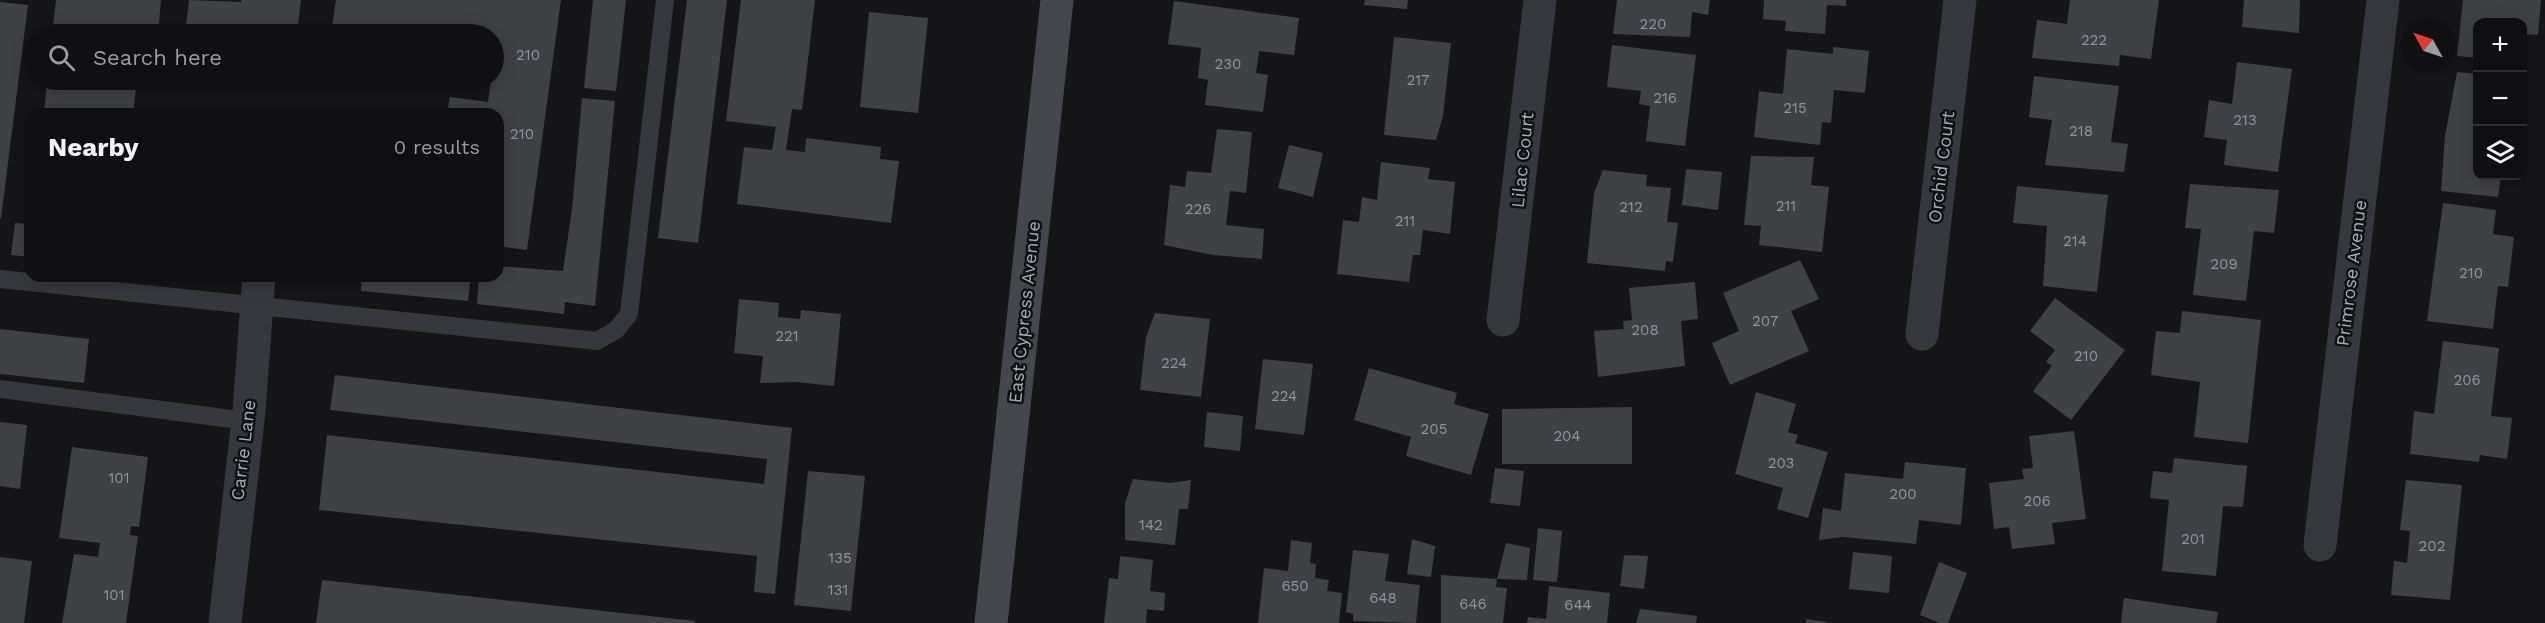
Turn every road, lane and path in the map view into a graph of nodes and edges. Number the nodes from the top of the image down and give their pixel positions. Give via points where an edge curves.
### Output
1 (665, 0) edge
2 (1057, 0) edge
3 (1540, 0) edge
4 (1960, 0) edge
5 (2383, 0) edge
6 (0, 279) edge
7 (24, 280) edge
8 (70, 282) edge
9 (257, 290) edge
10 (1503, 320) dead end
11 (1922, 334) dead end
12 (0, 389) edge
13 (247, 421) junction
14 (2320, 545) dead end
15 (225, 623) edge
16 (991, 623) edge

1 - 9 lane via 629,314 616,330 597,341
2 - 16 main road, East Cypress Avenue
3 - 10 street, Lilac Court
4 - 11 street, Orchid Court
5 - 14 street, Primrose Avenue
6 - 7 lane
8 - 9 lane
9 - 13 street, Carrie Lane
12 - 13 lane
13 - 15 street, Carrie Lane

